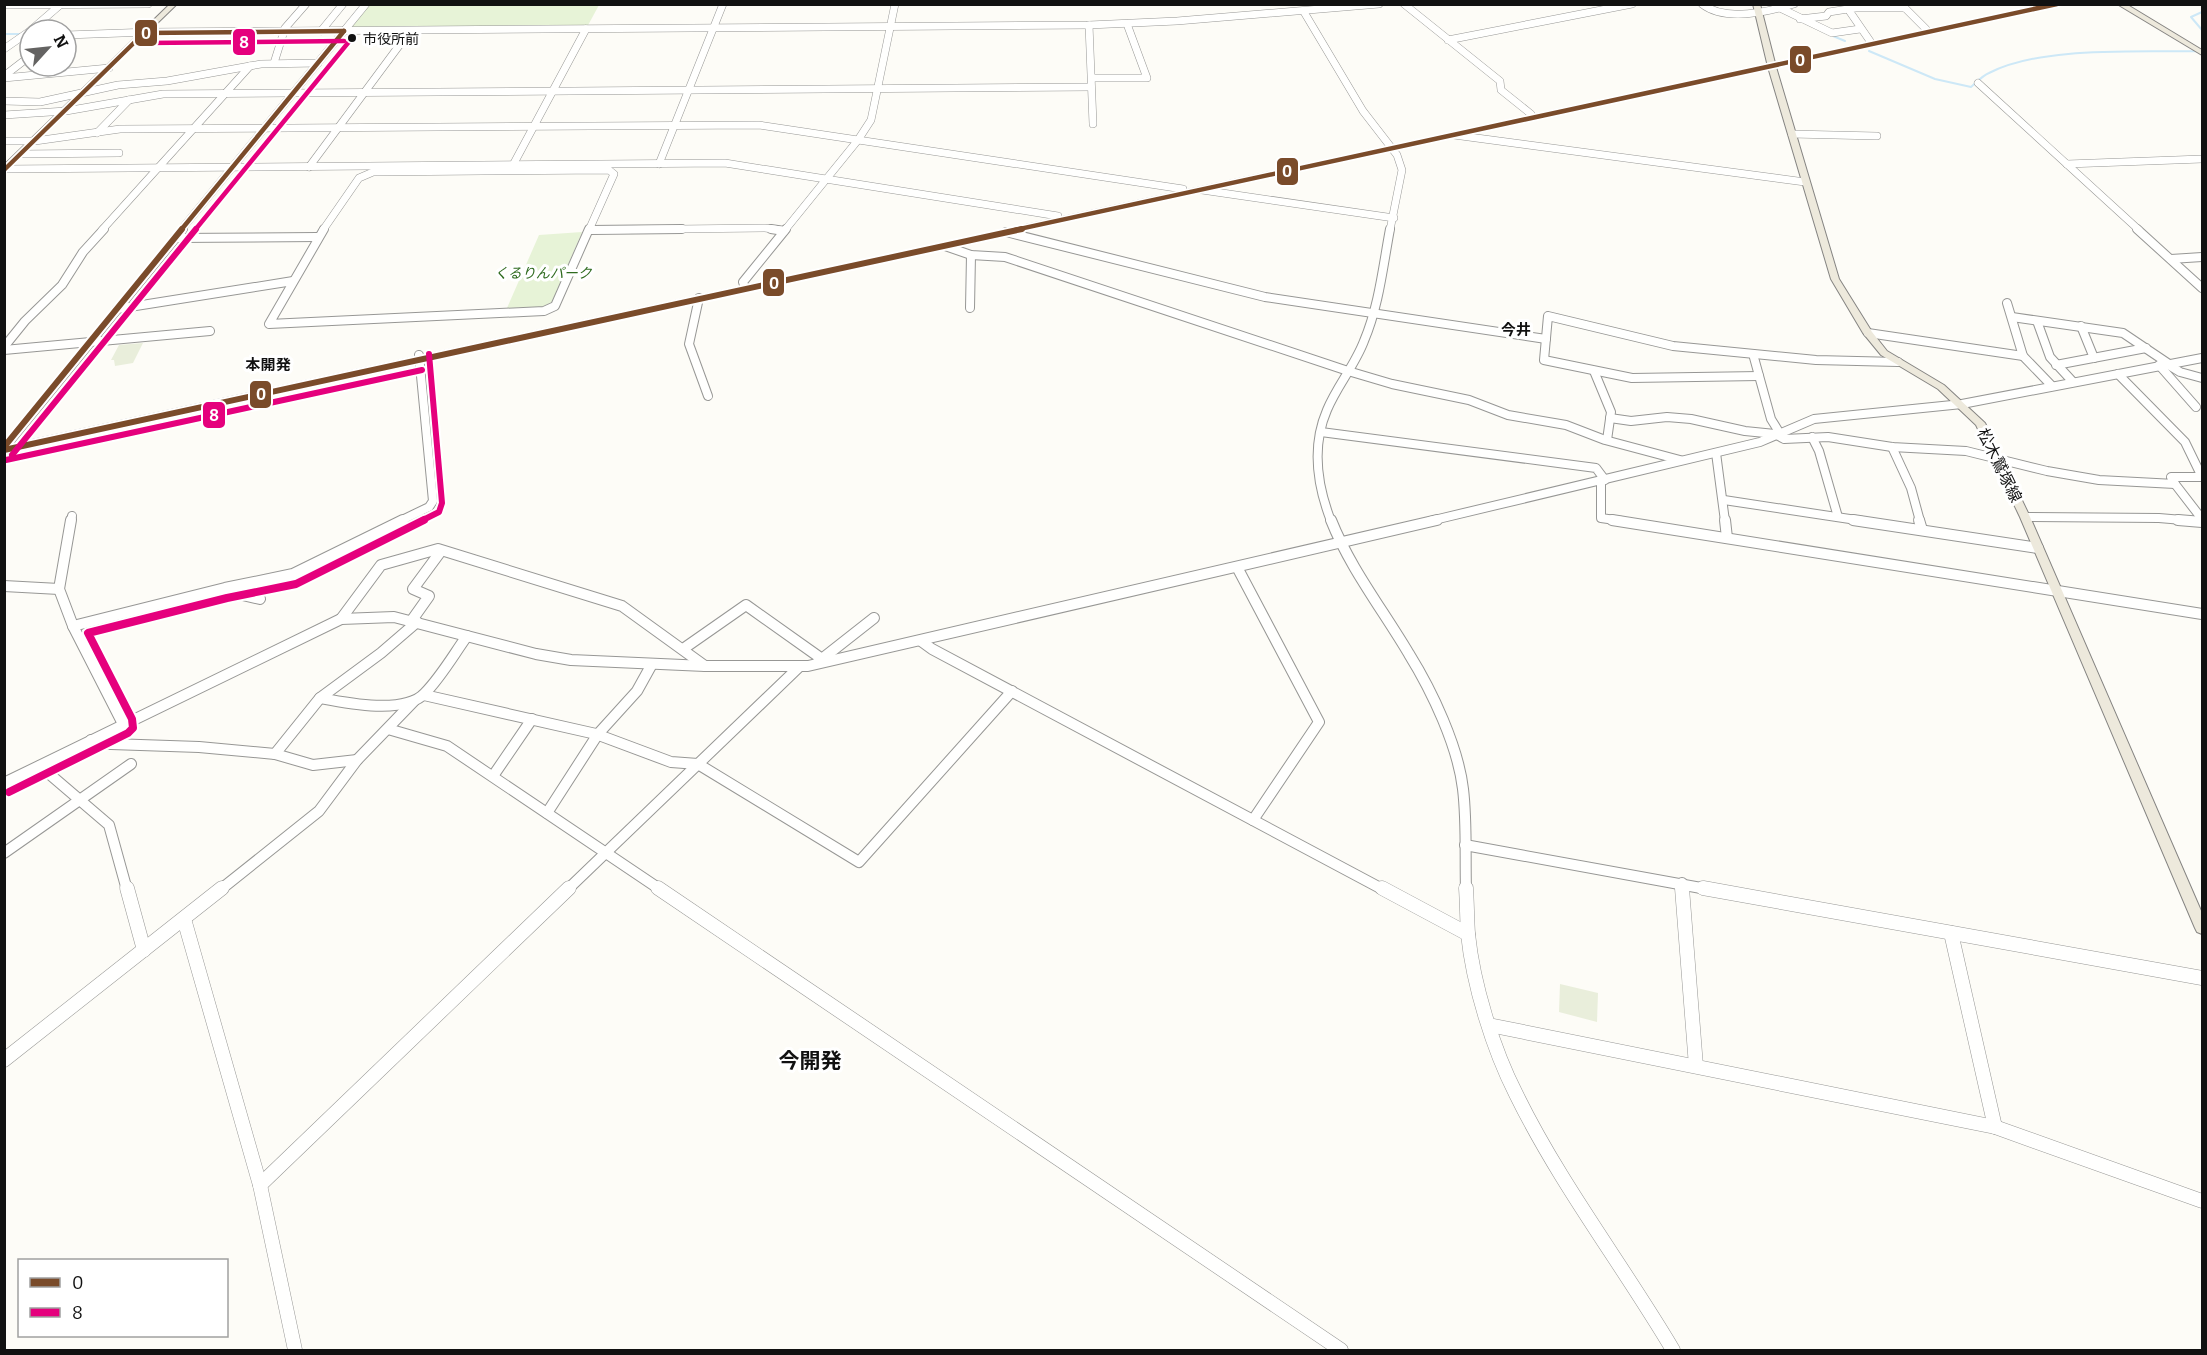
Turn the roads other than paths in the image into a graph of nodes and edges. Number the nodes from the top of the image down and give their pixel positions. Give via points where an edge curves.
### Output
1 (148, 4) edge
2 (174, 4) edge
3 (306, 4) edge
4 (343, 4) edge
5 (366, 4) edge
6 (723, 4) edge
7 (895, 4) edge
8 (1379, 4) edge
9 (1404, 4) edge
10 (1632, 4) edge
11 (1702, 4) edge
12 (1794, 4) edge
13 (2036, 4) edge
14 (2059, 4) edge
15 (2120, 4) edge
16 (4, 5) edge
17 (60, 5) edge
18 (1902, 6) edge
19 (1778, 7) edge
20 (1851, 7) edge
21 (1757, 8) edge
22 (1304, 12) junction
23 (46, 18) edge
24 (1800, 19) junction
25 (1127, 24) junction
26 (1089, 25) junction
27 (890, 27) junction
28 (713, 28) junction
29 (586, 29) junction
30 (1860, 29) junction
31 (1926, 29) junction
32 (284, 31) junction
33 (321, 31) junction
34 (344, 31) junction
35 (410, 31) junction
36 (144, 33) junction
37 (78, 36) edge
38 (18, 40) edge
39 (1448, 40) junction
40 (1870, 41) junction
41 (4, 49) edge
42 (2202, 53) edge
43 (274, 63) junction
44 (318, 63) junction
45 (1771, 65) junction
46 (18, 66) edge
47 (250, 66) junction
48 (109, 68) junction
49 (4, 77) edge
50 (1092, 78) junction
51 (1978, 83) dead end
52 (1091, 87) junction
53 (877, 89) junction
54 (688, 90) junction
55 (86, 91) junction
56 (553, 91) junction
57 (364, 92) junction
58 (226, 93) junction
59 (294, 93) junction
60 (129, 100) junction
61 (4, 101) edge
62 (66, 111) junction
63 (1531, 114) junction
64 (4, 115) edge
65 (1093, 124) dead end
66 (674, 125) junction
67 (533, 126) junction
68 (195, 128) junction
69 (265, 128) junction
70 (338, 128) junction
71 (97, 133) junction
72 (1792, 134) junction
73 (1454, 135) junction
74 (1877, 136) dead end
75 (858, 140) junction
76 (4, 141) edge
77 (35, 141) junction
78 (1391, 147) junction
79 (119, 153) dead end
80 (21, 154) junction
81 (2202, 159) edge
82 (658, 164) junction
83 (2067, 164) junction
84 (513, 165) junction
85 (160, 167) junction
86 (233, 167) junction
87 (309, 167) junction
88 (5, 169) edge
89 (825, 179) junction
90 (1805, 182) junction
91 (1183, 189) junction
92 (1202, 190) junction
93 (1058, 216) junction
94 (1394, 218) junction
95 (590, 230) junction
96 (784, 231) junction
97 (1006, 232) junction
98 (318, 237) junction
99 (175, 238) junction
100 (945, 246) junction
101 (971, 255) junction
102 (2202, 257) edge
103 (2171, 259) junction
104 (293, 281) junction
105 (744, 285) junction
106 (2202, 288) edge
107 (699, 298) junction
108 (2007, 303) dead end
109 (970, 308) dead end
110 (117, 309) junction
111 (1373, 314) junction
112 (2012, 317) junction
113 (2037, 321) junction
114 (2081, 326) junction
115 (210, 331) dead end
116 (1868, 333) junction
117 (1546, 339) junction
118 (90, 342) junction
119 (2146, 348) junction
120 (4, 349) edge
121 (1753, 354) junction
122 (2023, 356) junction
123 (420, 358) junction
124 (2094, 358) junction
125 (2202, 358) edge
126 (1898, 362) junction
127 (2165, 364) junction
128 (2056, 365) junction
129 (1348, 371) junction
130 (1594, 371) junction
131 (2118, 374) junction
132 (1759, 376) junction
133 (2202, 378) edge
134 (2073, 382) junction
135 (2052, 386) junction
136 (708, 396) dead end
137 (1962, 404) junction
138 (2196, 407) dead end
139 (1610, 418) junction
140 (1321, 432) junction
141 (1777, 433) junction
142 (1812, 437) junction
143 (1607, 440) junction
144 (6, 445) edge
145 (1892, 447) junction
146 (1716, 453) junction
147 (1997, 459) junction
148 (1682, 461) junction
149 (2202, 477) edge
150 (1603, 480) junction
151 (2175, 484) junction
152 (1724, 500) junction
153 (72, 516) dead end
154 (1838, 517) junction
155 (2025, 517) junction
156 (2202, 521) edge
157 (1922, 530) junction
158 (1727, 538) junction
159 (1340, 543) junction
160 (2038, 548) junction
161 (441, 551) junction
162 (1238, 567) junction
163 (4, 586) edge
164 (59, 589) junction
165 (218, 590) junction
166 (2057, 591) junction
167 (260, 599) dead end
168 (2202, 614) edge
169 (874, 618) dead end
170 (341, 619) junction
171 (414, 621) junction
172 (74, 626) junction
173 (467, 636) junction
174 (921, 641) junction
175 (683, 649) junction
176 (819, 662) junction
177 (652, 664) junction
178 (705, 666) junction
179 (799, 667) junction
180 (1012, 691) junction
181 (320, 698) junction
182 (419, 698) junction
183 (532, 719) junction
184 (123, 724) junction
185 (388, 729) junction
186 (598, 734) junction
187 (91, 740) junction
188 (275, 754) junction
189 (357, 760) junction
190 (131, 764) dead end
191 (698, 764) junction
192 (40, 766) junction
193 (493, 776) junction
194 (4, 783) edge
195 (80, 800) junction
196 (547, 813) junction
197 (1253, 820) junction
198 (1465, 845) junction
199 (4, 853) edge
200 (604, 853) junction
201 (1682, 883) junction
202 (184, 919) junction
203 (2202, 928) edge
204 (1951, 933) junction
205 (1468, 934) junction
206 (144, 950) junction
207 (2202, 978) edge
208 (1489, 1025) junction
209 (4, 1060) edge
210 (1695, 1066) junction
211 (1995, 1127) junction
212 (260, 1185) junction
213 (2202, 1201) edge
214 (296, 1350) edge
215 (1341, 1350) edge
216 (1673, 1350) edge

1 - 17 street
2 - 36 main road
3 - 32 street
4 - 33 street
5 - 34 street
6 - 28 street
7 - 27 street
8 - 22 street
9 - 39 street
10 - 39 street
11 - 21 street via 1714,12
12 - 19 street
13 - 31 highway
14 - 45 highway
15 - 42 main road
16 - 17 street
17 - 23 street
18 - 20 street
18 - 31 street
19 - 21 street
19 - 24 street
20 - 24 street via 1826,16
20 - 30 street
21 - 45 main road, 松木鷲塚線
22 - 25 street
22 - 78 street via 1363,111
24 - 30 street via 1832,33
25 - 26 street
25 - 50 street via 1147,78
26 - 27 street
26 - 50 street
27 - 28 street
27 - 53 street
28 - 29 street
28 - 54 street
29 - 35 street
29 - 56 street
30 - 40 street
31 - 40 highway
32 - 33 street
32 - 36 street
32 - 43 street
33 - 34 street
34 - 35 street
34 - 44 street
35 - 57 street
36 - 37 street
36 - 48 main road
38 - 41 street
39 - 63 street via 1500,81 1501,90
40 - 45 highway
43 - 44 street
43 - 47 street
44 - 59 street
45 - 63 highway
45 - 72 main road, 松木鷲塚線
45 - 73 highway
46 - 49 street
47 - 55 street
47 - 58 street
48 - 49 street
48 - 55 main road
50 - 52 street
51 - 83 street
52 - 53 street
52 - 65 street
53 - 54 street
53 - 75 street via 871,120
54 - 56 street
54 - 66 street
55 - 61 street via 40,102
55 - 62 main road
56 - 57 street
56 - 67 street
57 - 59 street
57 - 70 street
58 - 59 street
58 - 60 street via 163,94
58 - 68 street
59 - 69 street
60 - 62 street
60 - 71 street
62 - 64 street
62 - 77 main road
63 - 78 highway
66 - 67 street
66 - 75 street via 759,125
66 - 82 street
67 - 70 street
67 - 84 street
68 - 69 street
68 - 71 street
68 - 85 street
69 - 70 street
69 - 86 street
70 - 87 street
71 - 77 street
72 - 74 street
72 - 90 main road, 松木鷲塚線
73 - 78 highway
73 - 90 street
75 - 89 street
75 - 91 street
76 - 77 street
77 - 80 main road
78 - 91 highway
78 - 92 highway
78 - 94 street via 1402,170
79 - 80 street
80 - 88 main road
81 - 83 street
82 - 84 street
82 - 89 street via 725,163
83 - 103 street
84 - 87 street
85 - 86 street
85 - 88 street
85 - 120 street via 83,252 62,285 25,321
86 - 87 street
86 - 99 street
89 - 93 street
89 - 96 street
90 - 116 main road, 松木鷲塚線 via 1835,279
91 - 93 highway
92 - 94 street
92 - 97 highway
93 - 105 highway
94 - 111 street
95 - 96 street
95 - 98 street via 614,174 609,170 373,172 359,178
95 - 104 street via 555,306 544,311 269,324
96 - 105 street
97 - 100 highway
97 - 111 street via 1265,297
98 - 99 street
98 - 104 street
99 - 110 street
100 - 101 street
100 - 105 highway
101 - 109 street
101 - 129 street via 1005,258
102 - 103 street
103 - 106 street
104 - 110 street
105 - 107 highway
105 - 123 highway
107 - 123 highway
107 - 136 street via 688,344
108 - 112 street
110 - 118 street
111 - 117 street
111 - 129 street via 1364,342
112 - 113 street
112 - 122 street
113 - 114 street
113 - 128 street
114 - 119 street via 2123,333
114 - 124 street
115 - 118 street
116 - 122 street
116 - 126 main road, 松木鷲塚線 via 1884,353
117 - 121 street via 1548,316 1673,346
117 - 130 street via 1544,360
118 - 120 street
118 - 144 street
119 - 124 street
119 - 127 street
121 - 126 street
121 - 132 street
122 - 135 street
123 - 144 highway
123 - 165 street via 432,504 293,574
124 - 128 street
125 - 127 street
126 - 137 main road, 松木鷲塚線
127 - 131 street
127 - 133 street
127 - 138 street
128 - 134 street
129 - 140 street via 1326,411
129 - 143 street via 1469,400 1508,415 1566,425
130 - 132 street via 1632,378
130 - 139 street
131 - 134 street
131 - 149 street via 2185,442
132 - 141 street
134 - 135 street
135 - 137 street
137 - 141 street via 1839,415 1806,421
137 - 147 main road, 松木鷲塚線 via 1980,423
139 - 141 street via 1631,421 1667,417
139 - 143 street
140 - 150 street via 1596,468
140 - 159 street via 1316,464 1321,495
141 - 142 street via 1784,439
141 - 146 street via 1760,442
142 - 145 street
142 - 154 street
143 - 148 street
145 - 147 street via 1966,451
145 - 157 street via 1911,488
146 - 148 street
146 - 152 street
147 - 151 street via 2099,480
147 - 155 main road, 松木鷲塚線
148 - 150 street
149 - 151 street via 2170,477
150 - 158 street via 1601,518
150 - 159 street
151 - 156 street
152 - 154 street
152 - 158 street
153 - 164 street
154 - 157 street
155 - 156 street
155 - 160 main road, 松木鷲塚線
157 - 160 street
158 - 166 street
159 - 162 street
159 - 198 street via 1411,656 1436,706 1463,788
160 - 166 main road, 松木鷲塚線
161 - 170 street via 381,565
161 - 171 street via 413,589 429,596
161 - 175 street via 622,606
162 - 174 street
162 - 197 street via 1319,722
163 - 164 street
164 - 172 street
165 - 167 street
165 - 172 street
166 - 168 street
166 - 203 main road, 松木鷲塚線
169 - 176 street
170 - 171 street via 375,616
170 - 184 street
171 - 173 street
171 - 181 street via 381,653
172 - 184 street
173 - 177 street via 553,658
173 - 182 street
174 - 176 street
174 - 180 street
175 - 176 street via 747,605
175 - 178 street
176 - 179 street
177 - 178 street
177 - 186 street via 637,691
178 - 179 street
179 - 191 street
180 - 191 street via 859,862
180 - 197 street
181 - 182 street via 370,705
181 - 188 street
182 - 183 street
182 - 185 street
183 - 186 street
183 - 193 street
184 - 187 street
185 - 189 street
185 - 193 street via 447,746
186 - 191 street via 670,762
186 - 196 street
187 - 188 street
187 - 192 street
188 - 189 street via 313,765
189 - 202 street via 324,806
190 - 195 street
191 - 200 street
192 - 194 street
192 - 195 street
193 - 196 street
195 - 199 street
195 - 206 street via 109,825
196 - 200 street
197 - 205 street
198 - 201 street
198 - 205 street
200 - 212 street
200 - 215 street
201 - 204 street
201 - 210 street
202 - 206 street
202 - 212 street
204 - 207 street
204 - 211 street
205 - 208 street
206 - 209 street
208 - 210 street
208 - 216 street via 1515,1093 1558,1172
210 - 211 street
211 - 213 street
212 - 214 street

